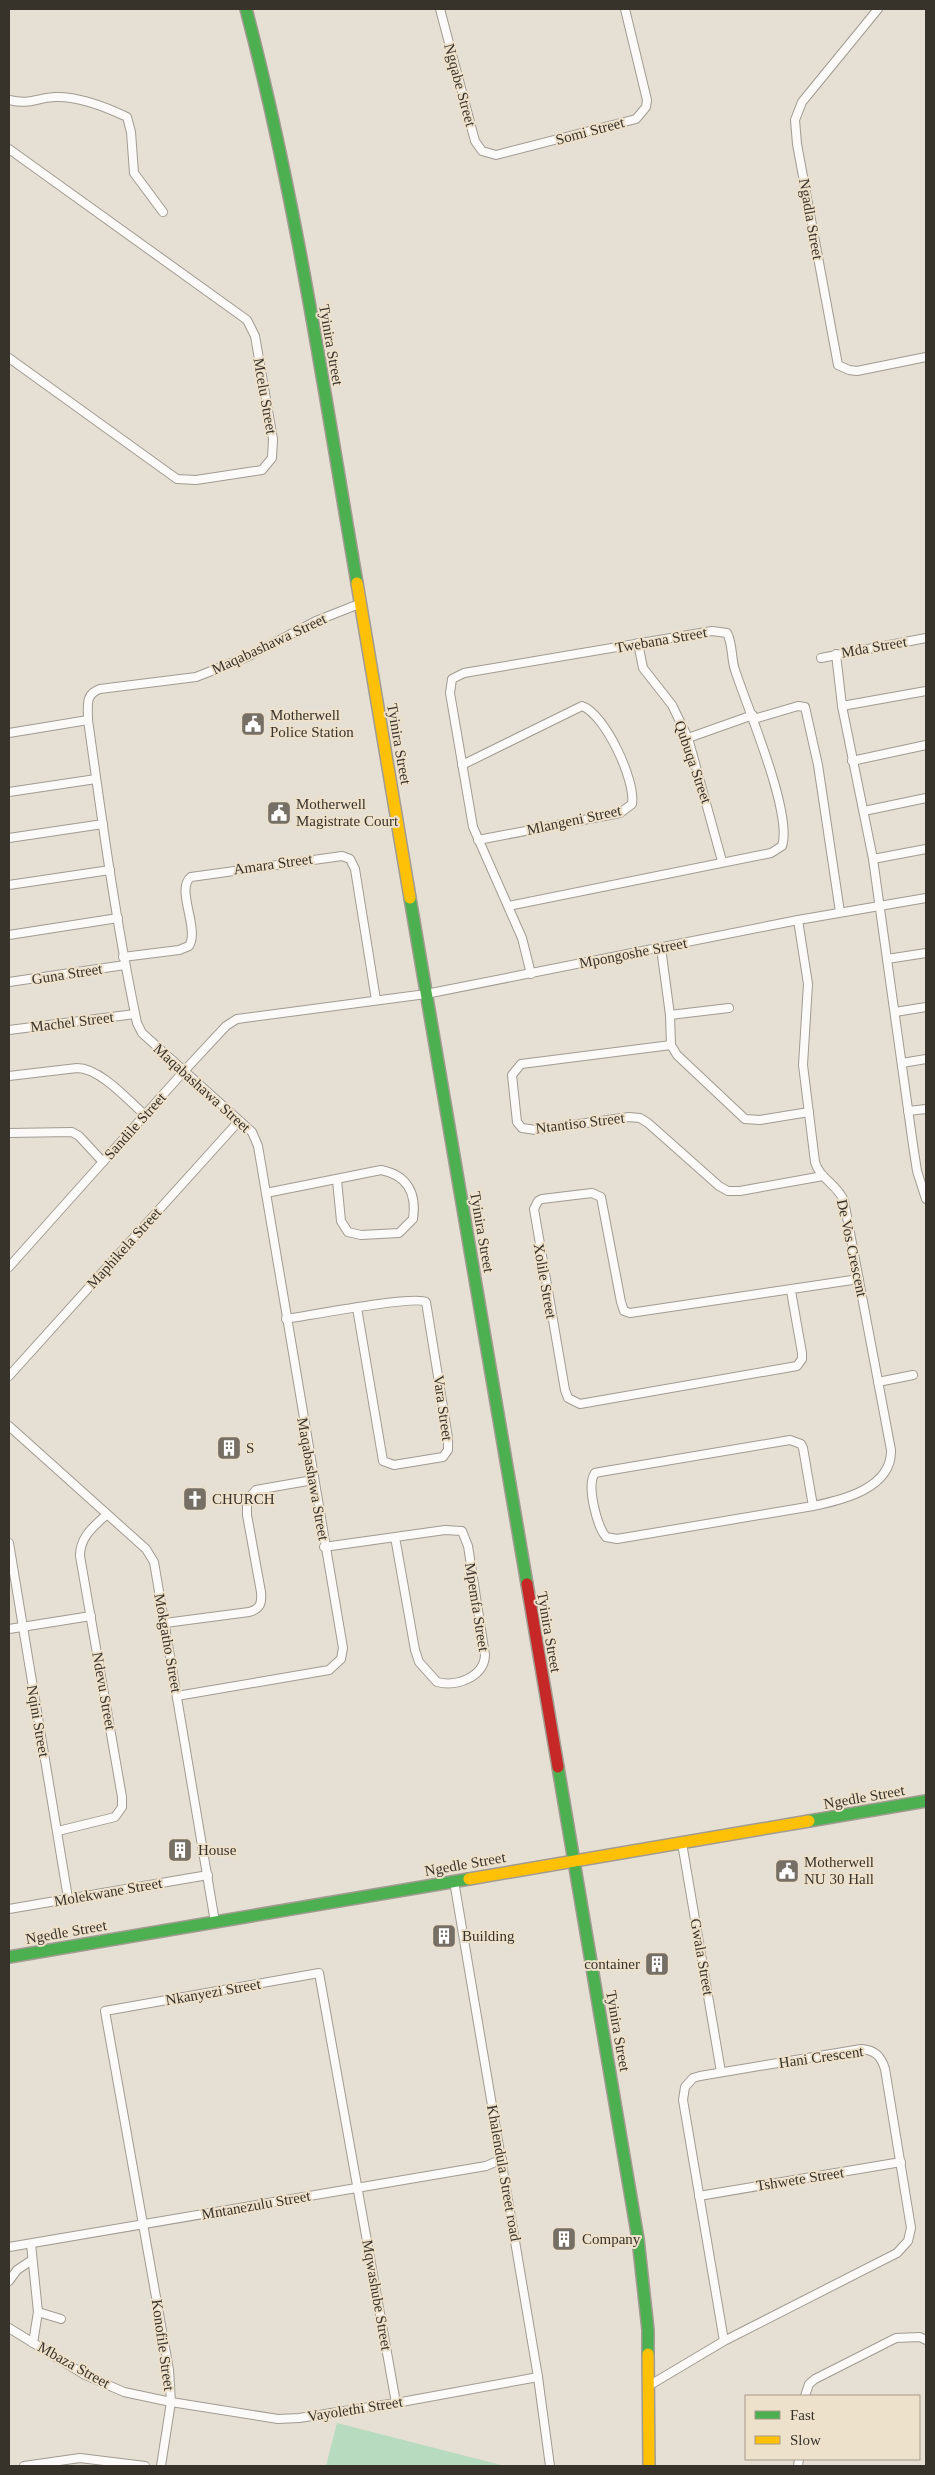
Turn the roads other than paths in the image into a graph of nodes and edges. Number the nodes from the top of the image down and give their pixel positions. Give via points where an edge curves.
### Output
1 (246, 9) edge
2 (440, 9) edge
3 (625, 9) edge
4 (878, 9) edge
5 (9, 100) edge
6 (9, 149) edge
7 (489, 154) joint
8 (163, 212) dead end
9 (926, 357) edge
10 (9, 358) edge
11 (359, 604) junction
12 (926, 638) edge
13 (638, 643) junction
14 (836, 654) junction
15 (821, 658) dead end
16 (926, 691) edge
17 (842, 706) junction
18 (753, 717) junction
19 (88, 720) junction
20 (9, 733) edge
21 (688, 738) junction
22 (926, 745) edge
23 (852, 761) junction
24 (462, 765) junction
25 (96, 779) junction
26 (9, 792) edge
27 (926, 798) edge
28 (864, 811) junction
29 (103, 824) junction
30 (9, 838) edge
31 (478, 840) junction
32 (926, 849) edge
33 (873, 859) junction
34 (722, 861) junction
35 (110, 870) junction
36 (9, 885) edge
37 (926, 898) edge
38 (508, 906) junction
39 (878, 906) junction
40 (840, 912) junction
41 (118, 918) junction
42 (798, 920) junction
43 (9, 935) edge
44 (661, 948) junction
45 (926, 953) edge
46 (887, 959) junction
47 (124, 961) junction
48 (531, 974) junction
49 (9, 982) edge
50 (426, 994) junction
51 (376, 1000) junction
52 (926, 1007) edge
53 (728, 1008) dead end
54 (895, 1012) junction
55 (135, 1014) junction
56 (670, 1016) junction
57 (9, 1030) edge
58 (671, 1045) junction
59 (926, 1059) edge
60 (902, 1063) junction
61 (185, 1070) junction
62 (9, 1076) edge
63 (926, 1109) edge
64 (908, 1111) junction
65 (809, 1112) junction
66 (145, 1115) junction
67 (239, 1121) junction
68 (9, 1133) edge
69 (926, 1161) edge
70 (103, 1162) junction
71 (918, 1163) junction
72 (823, 1176) junction
73 (337, 1180) junction
74 (266, 1193) junction
75 (926, 1199) edge
76 (9, 1267) edge
77 (859, 1279) junction
78 (791, 1291) junction
79 (357, 1308) junction
80 (286, 1319) junction
81 (913, 1375) dead end
82 (9, 1376) edge
83 (878, 1382) junction
84 (9, 1426) edge
85 (312, 1480) junction
86 (814, 1506) junction
87 (106, 1514) junction
88 (395, 1537) junction
89 (9, 1543) edge
90 (324, 1547) junction
91 (91, 1616) junction
92 (165, 1623) junction
93 (22, 1626) junction
94 (9, 1629) edge
95 (177, 1696) junction
96 (926, 1801) edge
97 (58, 1831) junction
98 (682, 1842) junction
99 (572, 1861) junction
100 (208, 1875) junction
101 (454, 1881) junction
102 (68, 1898) junction
103 (9, 1908) edge
104 (215, 1922) junction
105 (9, 1957) edge
106 (721, 2072) junction
107 (502, 2159) junction
108 (901, 2162) junction
109 (358, 2188) junction
110 (699, 2196) junction
111 (143, 2224) junction
112 (31, 2244) junction
113 (9, 2247) edge
114 (32, 2260) junction
115 (9, 2281) edge
116 (38, 2312) junction
117 (62, 2319) dead end
118 (9, 2328) edge
119 (926, 2340) edge
120 (724, 2341) junction
121 (33, 2343) junction
122 (538, 2377) junction
123 (650, 2384) junction
124 (805, 2395) edge
125 (171, 2402) junction
126 (396, 2403) junction
127 (24, 2466) edge
128 (146, 2466) edge
129 (161, 2466) edge
130 (550, 2466) edge
131 (650, 2466) edge

1 - 11 street, Tyinira Street via 269,96 295,220
2 - 7 street, Ngqabe Street via 475,141 478,148
3 - 7 street, Somi Street via 646,94 646,108 641,115 505,154
4 - 9 street, Ngadla Street via 802,102 795,120 797,144 838,365 857,370
5 - 8 street via 25,104 55,97 69,98 127,117 134,173
6 - 10 street, Mcelu Street via 247,320 255,336 273,439 272,458 262,470 196,480 176,479
11 - 19 street, Maqabashawa Street via 316,621 247,657 196,677 94,691 88,699
11 - 50 street, Tyinira Street
12 - 14 street, Mda Street
13 - 18 street, Twebana Street via 724,631 729,638 736,671
13 - 21 street, Qubuqa Street via 643,668 672,705
13 - 24 street, Twebana Street via 456,675 452,679 450,693
14 - 15 street, Mda Street
14 - 17 street
16 - 17 street
17 - 23 street
18 - 21 street
18 - 34 street, Twebana Street via 775,788 785,831 784,840 782,846 770,853
18 - 40 street via 805,707 818,765
19 - 20 street
19 - 25 street, Maqabashawa Street
21 - 34 street, Qubuqa Street
22 - 23 street
23 - 28 street
24 - 31 street, Twebana Street
24 - 31 street, Mlangeni Street via 582,706 611,737 632,790 632,804 620,812
25 - 26 street
25 - 29 street, Maqabashawa Street
27 - 28 street
28 - 33 street
29 - 30 street
29 - 35 street, Maqabashawa Street
31 - 38 street, Twebana Street
32 - 33 street
33 - 39 street
34 - 38 street, Twebana Street
35 - 36 street
35 - 41 street, Maqabashawa Street
37 - 39 street, Mpongoshe Street
38 - 48 street, Twebana Street via 522,938
39 - 40 street, Mpongoshe Street
39 - 46 street
40 - 42 street, Mpongoshe Street
41 - 43 street
41 - 47 street, Maqabashawa Street
42 - 44 street, Mpongoshe Street
42 - 65 street, De Vos Crescent via 808,984 803,1055
44 - 48 street, Mpongoshe Street
44 - 56 street
45 - 46 street
46 - 54 street
47 - 49 street, Guna Street
47 - 51 street, Amara Street via 188,946 192,932 185,888 191,877 342,856 350,859 355,869
47 - 55 street, Maqabashawa Street
48 - 50 street, Mpongoshe Street
50 - 51 street, Sandile Street
50 - 99 street, Tyinira Street
51 - 61 street, Sandile Street via 237,1019 226,1026
52 - 54 street
53 - 56 street
54 - 60 street
55 - 57 street, Machel Street
55 - 61 street, Maqabashawa Street via 142,1033
56 - 58 street
58 - 65 street via 677,1056 745,1119 760,1120
58 - 72 street, Ntantiso Street via 521,1064 512,1075 516,1122 522,1128 536,1130 640,1118 719,1186 734,1192
59 - 60 street
60 - 64 street
61 - 66 street, Sandile Street
61 - 67 street, Maqabashawa Street
62 - 66 street via 87,1069
63 - 64 street
64 - 71 street
65 - 72 street, De Vos Crescent via 816,1167
66 - 70 street, Sandile Street
67 - 74 street, Maqabashawa Street via 256,1138
67 - 82 street, Maphikela Street
68 - 70 street via 72,1132 85,1141
69 - 71 street
70 - 76 street, Sandile Street
71 - 75 street via 917,1171
72 - 77 street, De Vos Crescent via 841,1192
73 - 73 street via 381,1170 395,1172 403,1178 413,1200 413,1219 399,1232 361,1235 348,1232 341,1220
73 - 74 street
74 - 80 street, Maqabashawa Street
77 - 78 street, Xolile Street
77 - 83 street, De Vos Crescent
78 - 78 street, Xolile Street via 630,1313 624,1311 621,1302 601,1197 592,1193 542,1198 534,1209 565,1390 568,1398 580,1404 798,1366 802,1352
79 - 79 street, Vara Street via 383,1461 394,1465 444,1457 448,1438 426,1302 416,1299
79 - 80 street, Vara Street
80 - 85 street, Maqabashawa Street
81 - 83 street
83 - 86 street, De Vos Crescent via 891,1450 886,1472 848,1498
84 - 87 street, Mokgatho Street
85 - 90 street, Maqabashawa Street
85 - 92 street via 256,1490 247,1500 261,1592 259,1608
86 - 86 street, De Vos Crescent via 803,1448 790,1440 595,1473 590,1482 600,1529 606,1536 617,1539
87 - 91 street, Ndevu Street via 85,1536 80,1548
87 - 92 street, Mokgatho Street via 151,1555
88 - 88 street, Mpemfa Street via 419,1662 437,1682 450,1683 469,1678 482,1668 485,1655 466,1537 462,1531 456,1530
88 - 90 street, Mpemfa Street
89 - 93 street, Nqini Street
90 - 95 street, Maqabashawa Street via 342,1648 342,1659 338,1664 329,1670
91 - 93 street
91 - 97 street, Ndevu Street via 122,1807 115,1817
92 - 95 street, Mokgatho Street
93 - 94 street
93 - 97 street, Nqini Street
95 - 100 street, Mokgatho Street
96 - 98 street, Ngedle Street
97 - 102 street, Nqini Street
98 - 99 street, Ngedle Street
98 - 106 street, Gwala Street
99 - 101 street, Ngedle Street
99 - 123 street, Tyinira Street via 638,2239 647,2311
100 - 102 street, Molekwane Street
100 - 104 street, Mokgatho Street
101 - 104 street, Ngedle Street
101 - 107 street, Khalendula Street road
102 - 103 street, Molekwane Street
104 - 105 street, Ngedle Street
106 - 108 street, Hani Crescent via 861,2049 875,2052 885,2069
106 - 110 street, Hani Crescent via 693,2078 683,2094
107 - 109 street, Mntanezulu Street via 486,2166
107 - 122 street, Khalendula Street road
108 - 110 street, Tshwete Street
108 - 120 street, Hani Crescent via 911,2228 905,2246
109 - 111 street, Mntanezulu Street
109 - 111 street, Nkanyezi Street via 318,1973 106,2011
109 - 126 street, Mqwashube Street
110 - 120 street, Hani Crescent
111 - 112 street, Mntanezulu Street
111 - 125 street, Konofile Street via 170,2370
112 - 113 street, Mntanezulu Street
112 - 114 street
114 - 115 street via 17,2270
114 - 116 street
116 - 117 street
116 - 121 street
118 - 121 street, Mbaza Street
119 - 124 street via 920,2337 896,2338 815,2379 809,2384
120 - 123 street, Hani Crescent
121 - 125 street, Mbaza Street via 102,2384
122 - 126 street, Vayolethi Street
122 - 130 street, Khalendula Street road
123 - 131 street, Tyinira Street
125 - 126 street, Vayolethi Street via 286,2419
125 - 129 street, Konofile Street
127 - 128 street via 80,2458

